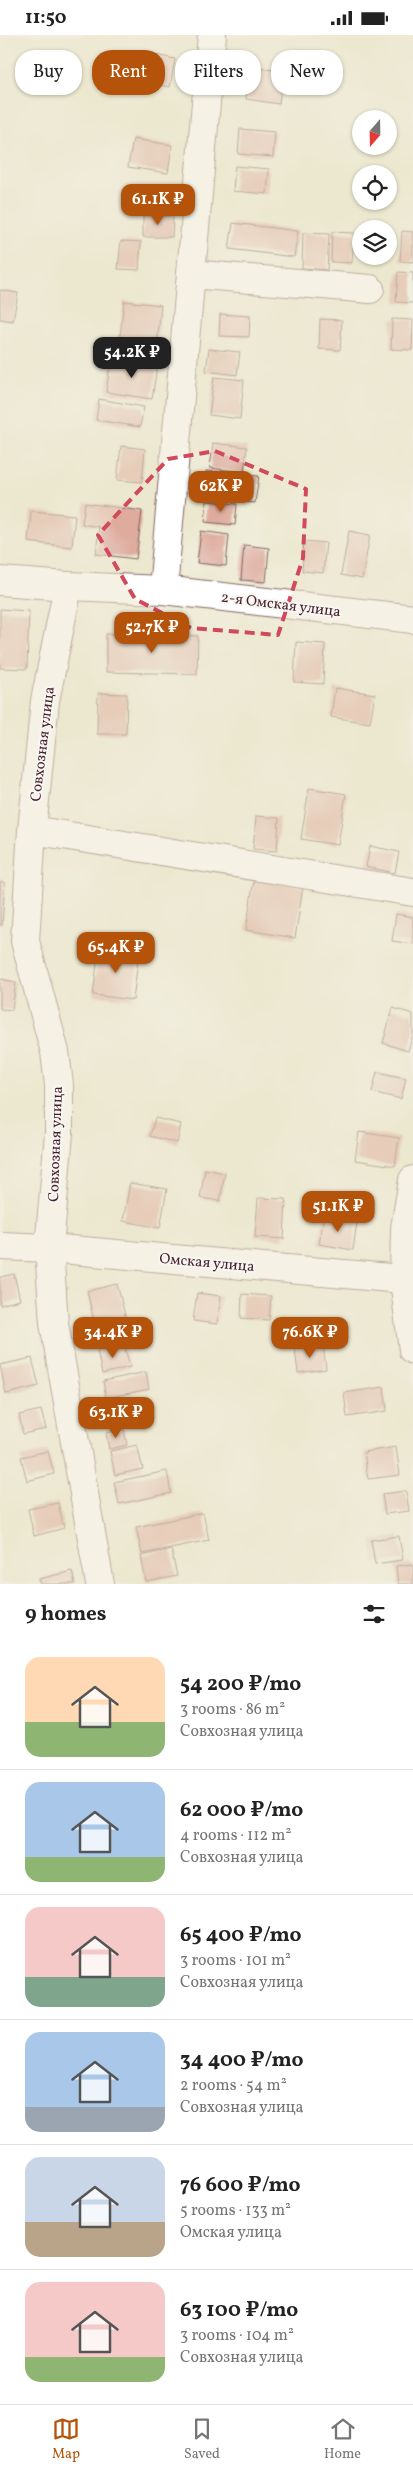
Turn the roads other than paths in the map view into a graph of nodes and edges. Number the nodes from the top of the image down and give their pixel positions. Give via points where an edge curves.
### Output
1 (212, 35) edge
2 (191, 274) junction
3 (370, 289) dead end
4 (0, 581) edge
5 (68, 586) junction
6 (163, 590) junction
7 (413, 619) edge
8 (32, 830) junction
9 (413, 892) edge
10 (413, 1181) edge
11 (0, 1245) edge
12 (49, 1248) junction
13 (408, 1280) edge
14 (413, 1351) edge
15 (100, 1584) edge

1 - 2 street
2 - 3 street
2 - 6 street
4 - 5 street, 2-я Омская улица
5 - 6 street, 2-я Омская улица
5 - 8 street, Совхозная улица via 45,701
6 - 7 street, 2-я Омская улица
8 - 9 street
8 - 12 street, Совхозная улица via 25,941 56,1052 59,1085 59,1133
10 - 13 street via 405,1228
11 - 12 street, Омская улица
12 - 13 street, Омская улица
12 - 15 street, Совхозная улица via 57,1347
13 - 14 street

